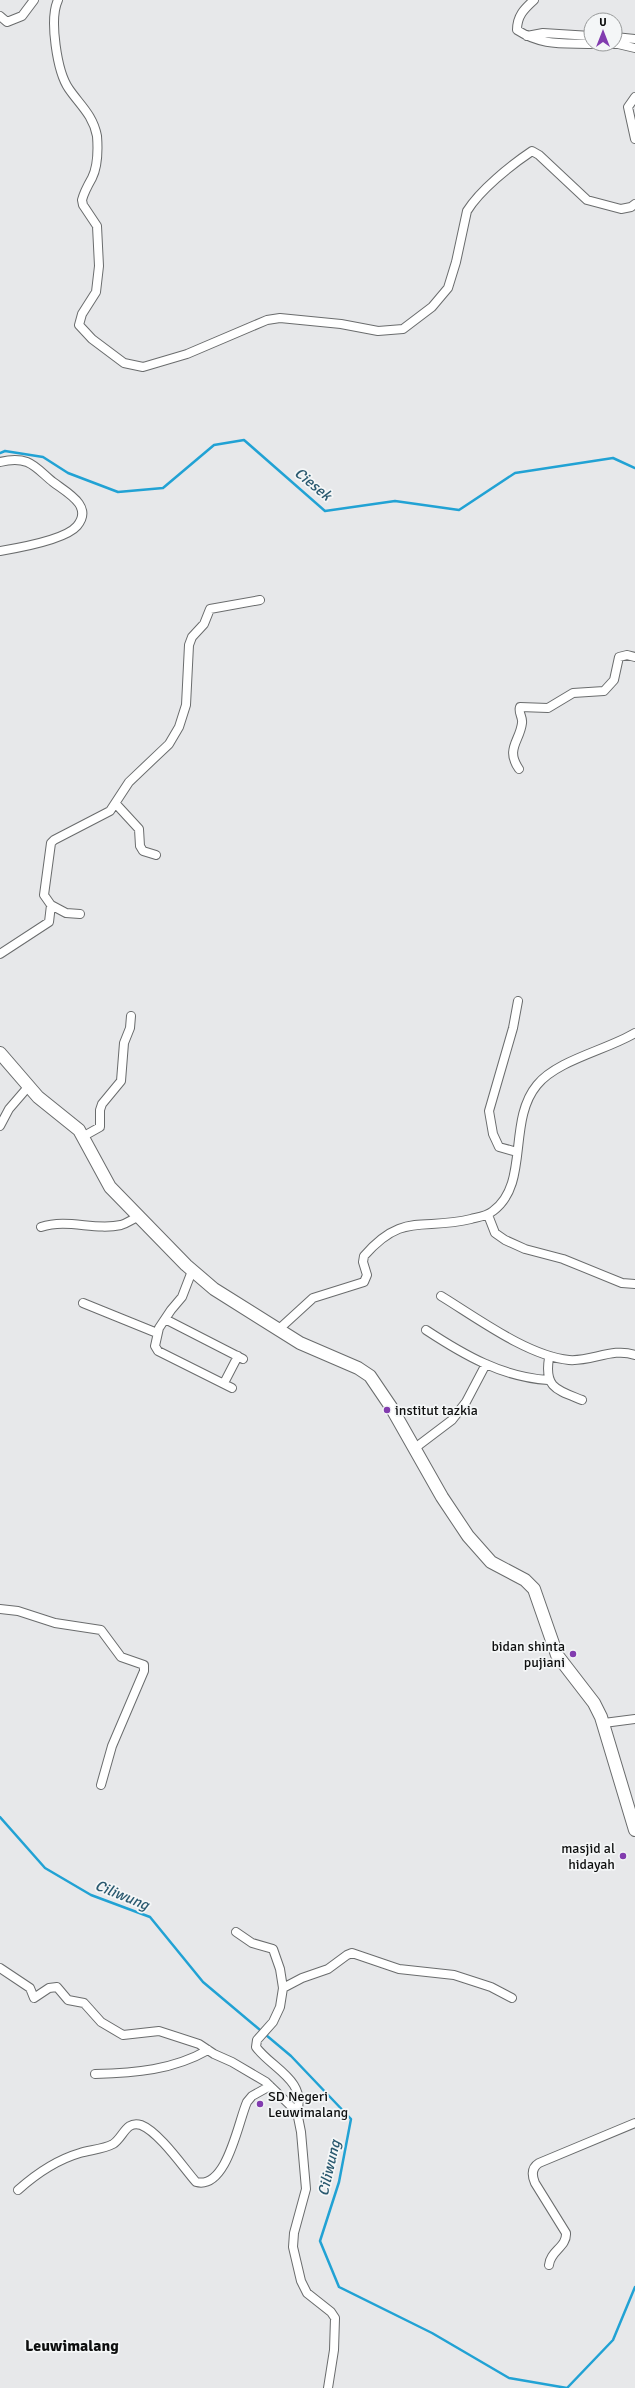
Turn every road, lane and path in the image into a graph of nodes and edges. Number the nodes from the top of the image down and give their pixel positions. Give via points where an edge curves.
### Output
1 (34, 0) edge
2 (58, 0) edge
3 (534, 0) edge
4 (0, 16) edge
5 (527, 36) junction
6 (583, 36) edge
7 (623, 38) edge
8 (635, 39) edge
9 (583, 44) edge
10 (625, 46) joint
11 (635, 48) edge
12 (635, 53) edge
13 (635, 97) edge
14 (635, 139) edge
15 (635, 204) edge
16 (0, 462) edge
17 (0, 552) edge
18 (260, 600) dead end
19 (635, 657) edge
20 (519, 769) dead end
21 (116, 804) junction
22 (156, 854) dead end
23 (51, 905) junction
24 (80, 914) dead end
25 (0, 954) edge
26 (518, 1001) dead end
27 (131, 1016) dead end
28 (635, 1033) edge
29 (0, 1053) edge
30 (28, 1088) junction
31 (0, 1126) edge
32 (84, 1136) junction
33 (517, 1152) junction
34 (488, 1215) junction
35 (138, 1217) junction
36 (41, 1228) dead end
37 (192, 1271) junction
38 (635, 1284) edge
39 (440, 1296) dead end
40 (83, 1303) dead end
41 (165, 1319) junction
42 (278, 1330) junction
43 (426, 1330) dead end
44 (157, 1333) junction
45 (635, 1355) edge
46 (549, 1358) junction
47 (486, 1364) junction
48 (548, 1380) junction
49 (224, 1384) junction
50 (232, 1388) dead end
51 (582, 1400) dead end
52 (415, 1448) junction
53 (0, 1608) edge
54 (635, 1719) edge
55 (604, 1723) junction
56 (101, 1785) dead end
57 (635, 1830) edge
58 (236, 1932) dead end
59 (0, 1968) edge
60 (283, 1988) junction
61 (512, 1998) dead end
62 (208, 2050) junction
63 (95, 2074) dead end
64 (270, 2086) junction
65 (297, 2112) junction
66 (635, 2123) edge
67 (18, 2190) dead end
68 (549, 2266) dead end
69 (328, 2388) edge

1 - 4 street via 19,18 7,22
2 - 15 street via 54,10 54,23 62,77 92,119 97,136 95,170 82,200 97,226 99,266 96,292 82,314 79,325 92,339 124,363 145,367 187,354 275,318 340,324 378,332 404,329 432,307 448,288 467,211 471,204 532,151 587,200 621,209
3 - 5 street via 523,10 517,21 517,30
5 - 6 street via 543,33
5 - 9 street via 547,43
7 - 8 street
10 - 11 street
10 - 12 street
13 - 14 street via 628,107
16 - 17 street via 18,460 31,464 77,499 82,512 77,526 67,532
18 - 21 street via 210,609 204,624 191,639 189,646 187,698 179,727 169,744 129,782
19 - 20 street via 627,655 619,658 613,682 602,692 573,693 548,708 520,707 522,722 513,752 515,764
21 - 22 street via 139,830 140,846 143,851
21 - 23 street via 94,821 61,836 51,844 44,895
23 - 24 street via 66,913
23 - 25 street via 48,923
26 - 33 street via 489,1116 499,1147
27 - 32 street via 130,1028 124,1043 121,1081 102,1104 100,1127
28 - 33 street via 583,1056 542,1080 531,1094 523,1112
29 - 30 street
30 - 31 street via 9,1108
30 - 32 street
32 - 35 street via 107,1184
33 - 34 street via 509,1192 501,1204
34 - 38 street via 495,1233 505,1240 525,1249 575,1263 622,1283
34 - 42 street via 453,1223 414,1224 395,1229 364,1256 367,1275 364,1282 313,1298
35 - 36 street via 128,1223 112,1226 69,1223
35 - 37 street
37 - 41 street via 182,1298
37 - 42 street via 214,1289
39 - 46 street
40 - 44 street
41 - 44 street
41 - 49 street via 240,1357
42 - 52 street via 316,1351 365,1371 391,1407
43 - 47 street
44 - 49 street via 155,1346 158,1351
45 - 46 street via 621,1352 581,1360
46 - 48 street
47 - 48 street via 518,1376
47 - 52 street via 466,1402 452,1420
48 - 51 street via 556,1388
49 - 50 street
52 - 55 street via 442,1498 477,1547 495,1564 525,1580 534,1589 558,1655 594,1703
53 - 56 street via 55,1623 101,1630 121,1658 144,1665 144,1671 112,1746
54 - 55 street
55 - 57 street
58 - 60 street via 252,1943 273,1949
59 - 62 street via 30,1988 34,1998 49,1988 57,1987 68,2000 84,2003 101,2022 123,2034 159,2031
60 - 61 street via 328,1969 352,1953 399,1969 454,1975 491,1987
60 - 65 street via 280,2007 273,2022 256,2040 256,2048 293,2083 300,2101
62 - 63 street via 189,2060 152,2070
62 - 64 street via 239,2065
64 - 65 street
64 - 67 street via 252,2096 247,2102 228,2157 217,2174 205,2183 196,2182 156,2136 136,2124 127,2127 113,2144 55,2162
65 - 69 street via 302,2132 306,2189 294,2233 293,2247 305,2290 335,2318 334,2350
66 - 68 street via 538,2163 534,2167 532,2176 535,2183 566,2232 566,2241 550,2257

